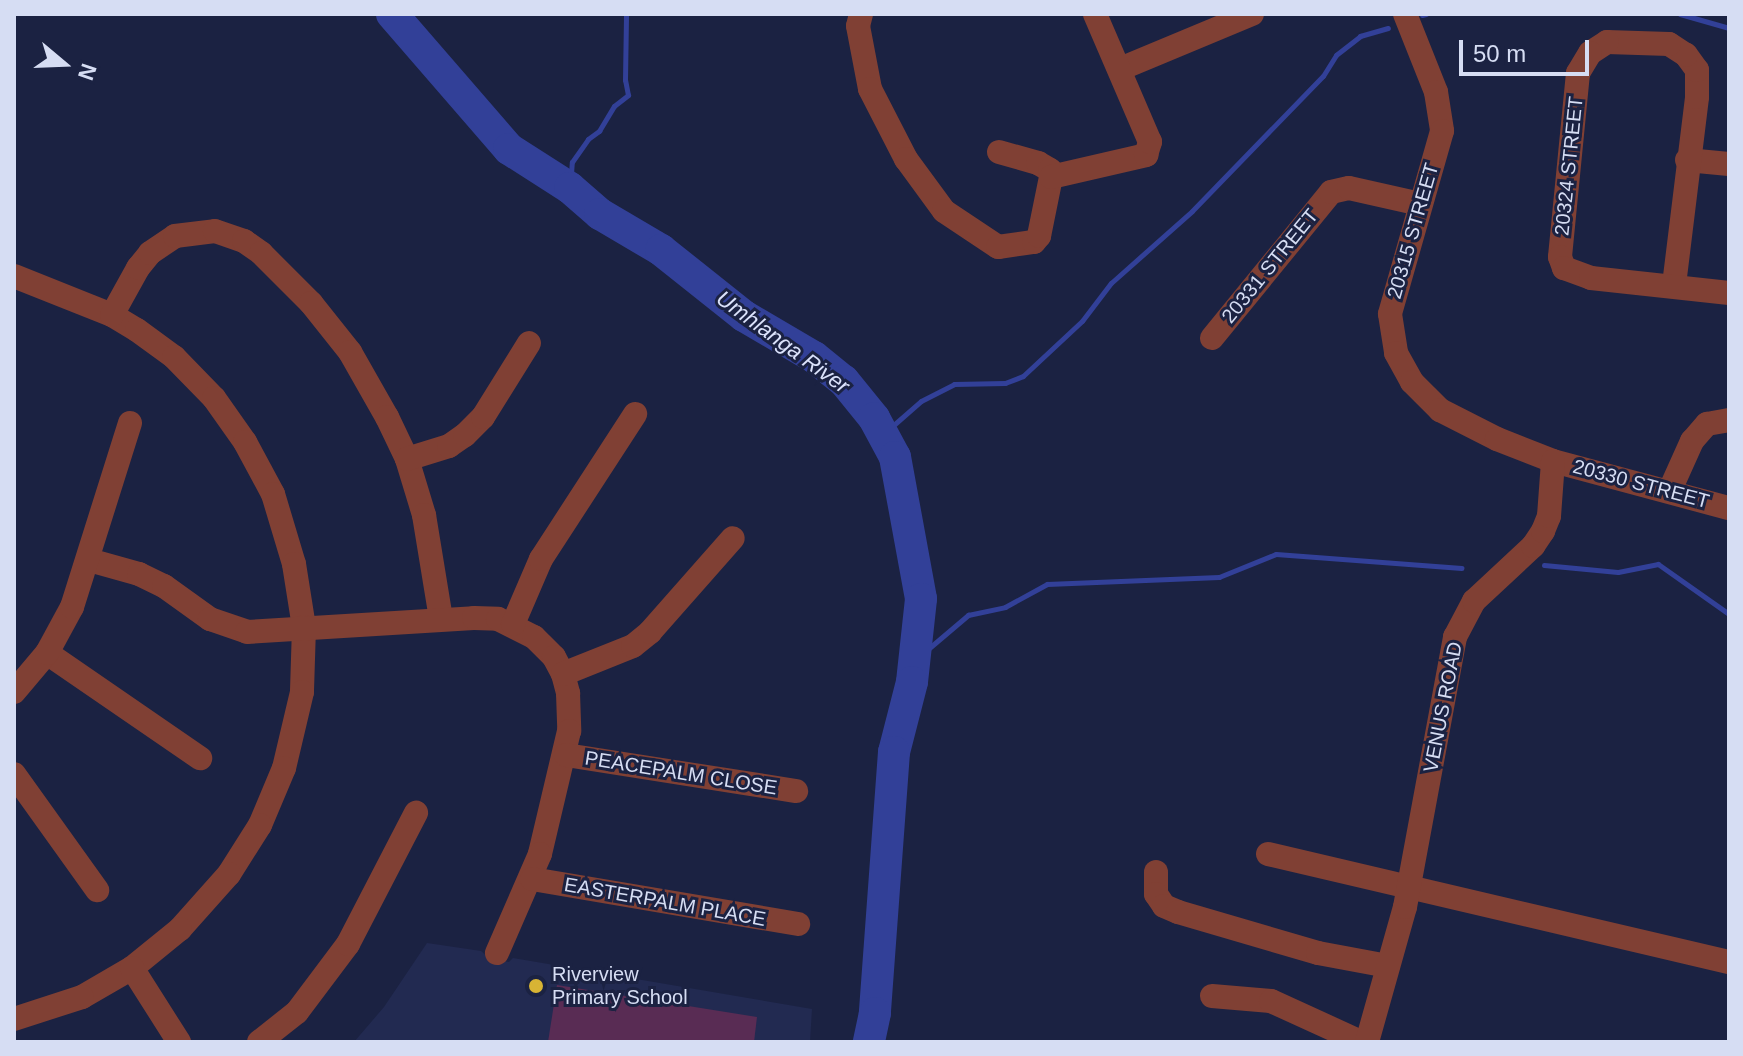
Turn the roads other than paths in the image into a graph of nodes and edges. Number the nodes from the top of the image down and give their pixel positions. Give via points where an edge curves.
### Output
1 (861, 14) edge
2 (1095, 14) edge
3 (1252, 14) edge
4 (1405, 14) edge
5 (1120, 69) junction
6 (999, 152) dead end
7 (1687, 160) junction
8 (1729, 164) edge
9 (1051, 177) junction
10 (1420, 204) junction
11 (14, 276) edge
12 (1674, 285) junction
13 (1729, 293) edge
14 (112, 315) junction
15 (1212, 338) dead end
16 (529, 343) dead end
17 (635, 414) dead end
18 (1729, 420) edge
19 (130, 423) dead end
20 (407, 459) junction
21 (1553, 461) junction
22 (1670, 490) junction
23 (1729, 508) edge
24 (733, 538) dead end
25 (89, 560) junction
26 (441, 619) junction
27 (513, 624) junction
28 (304, 627) junction
29 (47, 653) junction
30 (563, 674) junction
31 (14, 692) edge
32 (566, 755) junction
33 (200, 758) dead end
34 (14, 774) edge
35 (796, 791) dead end
36 (416, 813) dead end
37 (1268, 854) dead end
38 (1156, 872) dead end
39 (532, 879) junction
40 (1408, 889) junction
41 (97, 890) dead end
42 (798, 924) dead end
43 (497, 953) dead end
44 (1729, 962) edge
45 (1388, 966) junction
46 (132, 968) junction
47 (1212, 996) dead end
48 (14, 1019) edge
49 (179, 1042) edge
50 (259, 1042) edge
51 (1364, 1042) edge

1 - 9 street via 859,39 870,89 886,127 944,211 998,247 1034,242
2 - 5 street
3 - 5 street
4 - 10 street, 20315 STREET via 1436,92 1442,131
5 - 9 street via 1150,142 1146,155
6 - 9 street via 1038,163 1050,170
7 - 8 street
7 - 12 street, 20324 STREET
7 - 12 street, 20324 STREET via 1697,70 1686,55 1669,44 1636,41 1607,42 1590,53 1578,73 1560,257 1564,268 1591,278
10 - 15 street, 20331 STREET via 1349,188 1331,192
10 - 21 street, 20315 STREET via 1390,314 1390,335 1403,369 1423,395 1457,421
11 - 14 street
12 - 13 street, 20324 STREET
14 - 20 street via 138,268 175,236 215,231 244,241 290,280 350,352
14 - 28 street via 184,367 245,442 284,522
16 - 20 street via 483,417 465,435 449,446
17 - 27 street via 541,559
18 - 22 street via 1707,424 1692,441
19 - 25 street
20 - 26 street via 430,541
21 - 22 street, 20330 STREET
21 - 40 street, VENUS ROAD via 1543,531 1474,601 1455,637
22 - 23 street, 20330 STREET
24 - 30 street via 633,646
25 - 28 street via 164,586 225,627 247,632
25 - 29 street
26 - 27 street
26 - 28 street
27 - 30 street via 554,657
28 - 46 street via 295,730 260,825 209,899
29 - 31 street
29 - 33 street
30 - 32 street via 570,712
32 - 35 street, PEACEPALM CLOSE
32 - 39 street
34 - 41 street
36 - 50 street via 348,944 297,1012
37 - 40 street
38 - 45 street via 1156,894 1164,906 1178,912 1318,953
39 - 42 street, EASTERPALM PLACE
39 - 43 street
40 - 44 street
40 - 45 street, VENUS ROAD
45 - 51 street, VENUS ROAD
46 - 48 street via 82,997
46 - 49 street
47 - 51 street via 1271,1001

